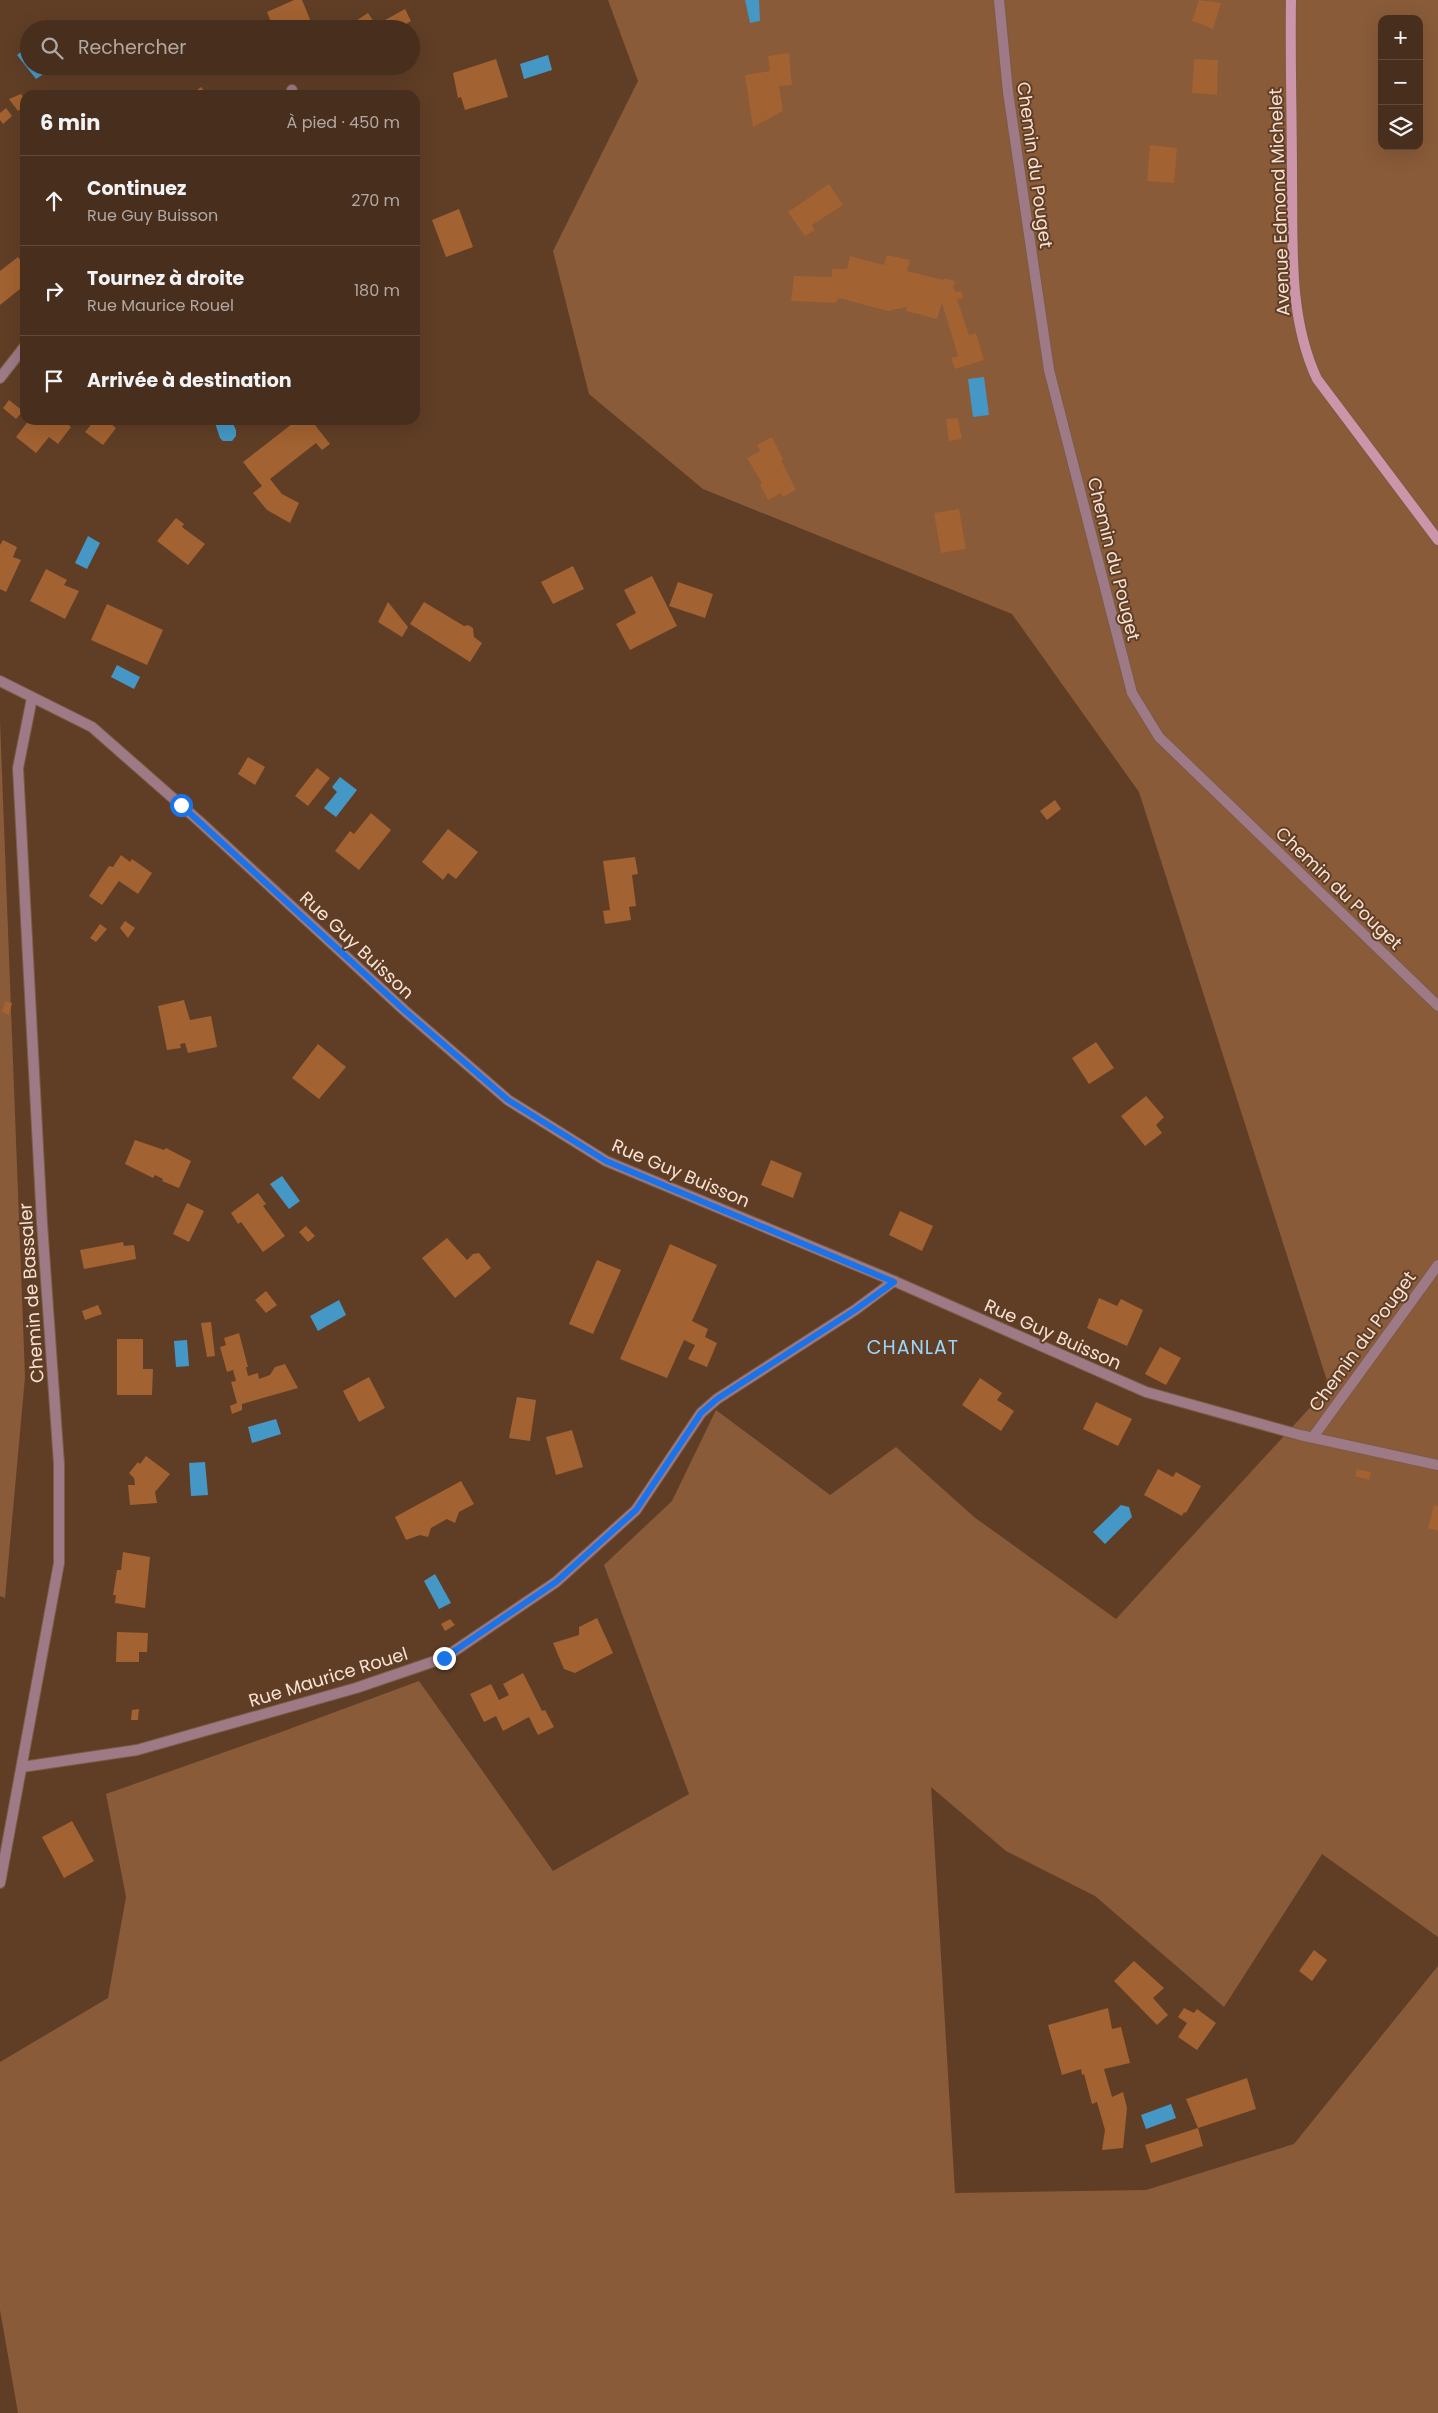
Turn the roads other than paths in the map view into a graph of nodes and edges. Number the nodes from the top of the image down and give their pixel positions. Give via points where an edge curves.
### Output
1 (999, 0) edge
2 (1292, 0) edge
3 (20, 352) edge
4 (0, 378) edge
5 (1438, 540) edge
6 (0, 682) edge
7 (32, 698) junction
8 (1438, 1006) edge
9 (1438, 1265) edge
10 (894, 1282) junction
11 (1313, 1437) junction
12 (1438, 1465) edge
13 (22, 1767) junction
14 (6, 1856) junction
15 (0, 1866) edge
16 (0, 1883) edge

1 - 8 street, Chemin du Pouget via 1008,92 1049,370 1132,693 1160,737
2 - 5 main road, Avenue Edmond Michelet via 1294,259 1298,325 1306,356 1317,379
3 - 4 street
6 - 7 street, Rue Guy Buisson
7 - 10 street, Rue Guy Buisson via 92,727 508,1100 606,1161
7 - 13 street, Chemin de Bassaler via 18,768 59,1464 59,1562
9 - 11 street, Chemin du Pouget
10 - 11 street, Rue Guy Buisson via 1146,1392
10 - 13 street, Rue Maurice Rouel via 717,1399 701,1413 636,1510 556,1582 444,1658 356,1688 137,1750
11 - 12 street, Rue Guy Buisson
13 - 14 street, Chemin de Bassaler
14 - 15 street
14 - 16 street, Chemin de Bassaler

